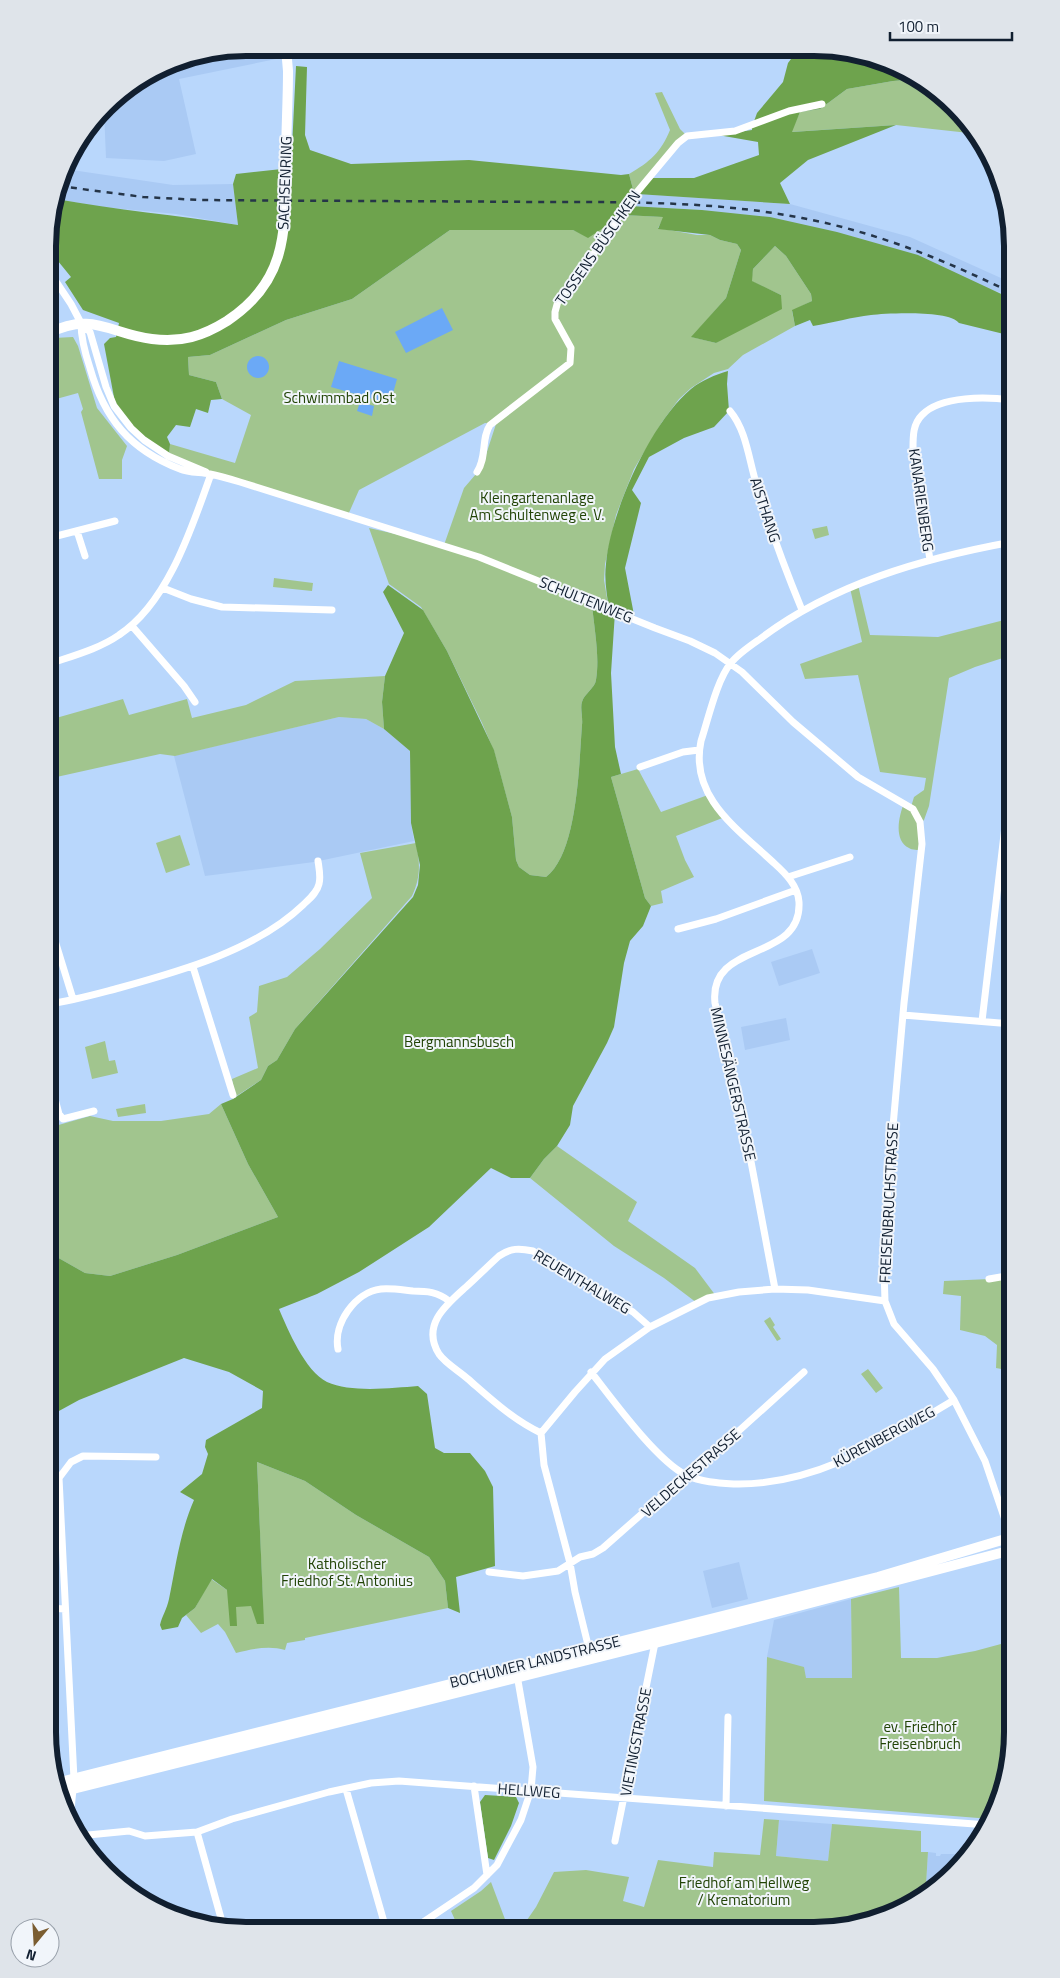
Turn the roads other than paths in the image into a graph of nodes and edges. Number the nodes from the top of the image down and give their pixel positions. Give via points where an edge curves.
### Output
1 (287, 56) edge
2 (822, 104) dead end
3 (56, 282) edge
4 (80, 323) junction
5 (56, 330) edge
6 (1004, 400) edge
7 (730, 411) dead end
8 (477, 472) dead end
9 (211, 474) junction
10 (115, 521) dead end
11 (77, 531) junction
12 (56, 536) edge
13 (1004, 544) edge
14 (85, 556) dead end
15 (930, 560) junction
16 (162, 588) junction
17 (332, 610) dead end
18 (802, 610) junction
19 (132, 626) junction
20 (56, 662) edge
21 (731, 663) junction
22 (195, 702) dead end
23 (699, 750) junction
24 (640, 767) dead end
25 (915, 812) joint
26 (1004, 835) edge
27 (850, 857) dead end
28 (318, 861) dead end
29 (788, 877) junction
30 (796, 890) junction
31 (678, 929) dead end
32 (56, 944) edge
33 (193, 967) junction
34 (73, 999) junction
35 (56, 1002) edge
36 (903, 1015) junction
37 (982, 1021) junction
38 (1004, 1023) edge
39 (233, 1095) dead end
40 (56, 1103) edge
41 (94, 1111) dead end
42 (1004, 1276) edge
43 (989, 1278) dead end
44 (775, 1289) junction
45 (449, 1300) junction
46 (885, 1301) junction
47 (650, 1327) junction
48 (338, 1350) dead end
49 (591, 1372) junction
50 (804, 1372) dead end
51 (954, 1400) junction
52 (541, 1433) junction
53 (156, 1457) dead end
54 (56, 1474) edge
55 (686, 1475) junction
56 (59, 1478) junction
57 (999, 1501) junction
58 (1004, 1506) edge
59 (1004, 1517) edge
60 (1004, 1540) edge
61 (1004, 1552) edge
62 (570, 1563) junction
63 (489, 1572) dead end
64 (56, 1608) edge
65 (65, 1609) junction
66 (655, 1643) junction
67 (589, 1649) junction
68 (516, 1672) junction
69 (728, 1717) dead end
70 (64, 1783) edge
71 (73, 1784) junction
72 (474, 1786) junction
73 (65, 1789) edge
74 (346, 1789) junction
75 (531, 1790) junction
76 (625, 1798) junction
77 (71, 1805) edge
78 (726, 1806) junction
79 (979, 1824) edge
80 (197, 1832) junction
81 (86, 1835) edge
82 (615, 1841) dead end
83 (487, 1875) junction
84 (222, 1920) edge
85 (384, 1922) edge
86 (423, 1922) edge

1 - 4 main road, SACHSENRING via 285,211 281,246 267,284 251,302 217,327 188,340 146,338
2 - 8 street, TOSSENS BÜSCHKEN via 789,111 735,131 687,136 678,143 632,198 558,301 555,319 571,348 570,363 490,426 484,458
3 - 4 street, SCHULTENWEG
4 - 5 main road, SACHSENRING
4 - 9 street, SCHULTENWEG via 90,332 106,387 114,406 130,428 168,456
4 - 9 street, SCHULTENWEG via 96,388 104,408 120,429 138,446 168,464 186,471
6 - 15 street, KANARIENBERG via 951,401 922,414 917,424 913,434 914,454
7 - 18 street, AISTHANG via 740,427 766,517
9 - 16 street
9 - 21 street, SCHULTENWEG via 479,557 690,641
10 - 11 street
11 - 12 street
11 - 14 street
13 - 15 street
15 - 18 street via 854,586
16 - 17 street via 222,607
16 - 19 street
18 - 21 street
19 - 20 street via 93,649
19 - 22 street
21 - 23 street, MINNESÄNGERSTRASSE via 722,679
21 - 25 street, SCHULTENWEG via 843,765
23 - 24 street via 683,752
23 - 29 street, MINNESÄNGERSTRASSE via 702,781 714,806
25 - 36 street, FREISENBRUCHSTRASSE via 922,828 922,844
26 - 37 street
27 - 29 street
28 - 33 street via 319,884 313,895 295,912 268,931
29 - 30 street, MINNESÄNGERSTRASSE
30 - 31 street
30 - 44 street, MINNESÄNGERSTRASSE via 798,912 788,934 726,966 714,991
32 - 34 street
33 - 34 street
33 - 39 street
34 - 35 street
36 - 37 street
36 - 46 street, FREISENBRUCHSTRASSE via 888,1182
37 - 38 street
40 - 41 street via 63,1119
42 - 43 street
44 - 46 street via 808,1290
44 - 47 street via 710,1298
45 - 47 street, REUENTHALWEG via 499,1256 518,1248 533,1251 633,1312
45 - 48 street via 442,1294 430,1292 381,1289 367,1294 356,1301 346,1314 336,1340
45 - 52 street, REUENTHALWEG via 432,1330 433,1344 440,1356 521,1424
46 - 51 street, FREISENBRUCHSTRASSE via 894,1324 933,1369
47 - 49 street
49 - 52 street
49 - 55 street, KÜRENBERGWEG via 639,1432
50 - 55 street, VELDECKESTRASSE
51 - 55 street, KÜRENBERGWEG via 862,1452 822,1470 768,1483 748,1484 716,1483
51 - 57 street, FREISENBRUCHSTRASSE via 985,1462
52 - 62 street via 544,1465
53 - 56 street via 83,1456 71,1462
54 - 56 street
55 - 62 street, VELDECKESTRASSE via 612,1542
56 - 65 street
57 - 58 street
57 - 59 street, FREISENBRUCHSTRASSE
60 - 67 main road, BOCHUMER LANDSTRASSE via 878,1576
61 - 66 main road, BOCHUMER LANDSTRASSE
62 - 63 street, VELDECKESTRASSE via 558,1571 523,1576
62 - 67 street
64 - 65 street
65 - 71 street
66 - 68 main road, BOCHUMER LANDSTRASSE
66 - 76 street, VIETINGSTRASSE
67 - 68 main road, BOCHUMER LANDSTRASSE
68 - 71 main road, BOCHUMER LANDSTRASSE
68 - 75 street via 533,1767
69 - 78 street
70 - 71 main road, BOCHUMER LANDSTRASSE
71 - 73 main road, BOCHUMER LANDSTRASSE
71 - 77 street
72 - 74 street, HELLWEG via 399,1782 370,1783
72 - 75 street, HELLWEG
72 - 83 street
74 - 80 street, HELLWEG via 232,1819
74 - 85 street
75 - 76 street, HELLWEG
75 - 83 street via 508,1846
76 - 78 street, HELLWEG
76 - 82 street, VIETINGSTRASSE
78 - 79 street, HELLWEG
80 - 81 street, HELLWEG via 145,1836 128,1831
80 - 84 street
83 - 86 street via 474,1888

